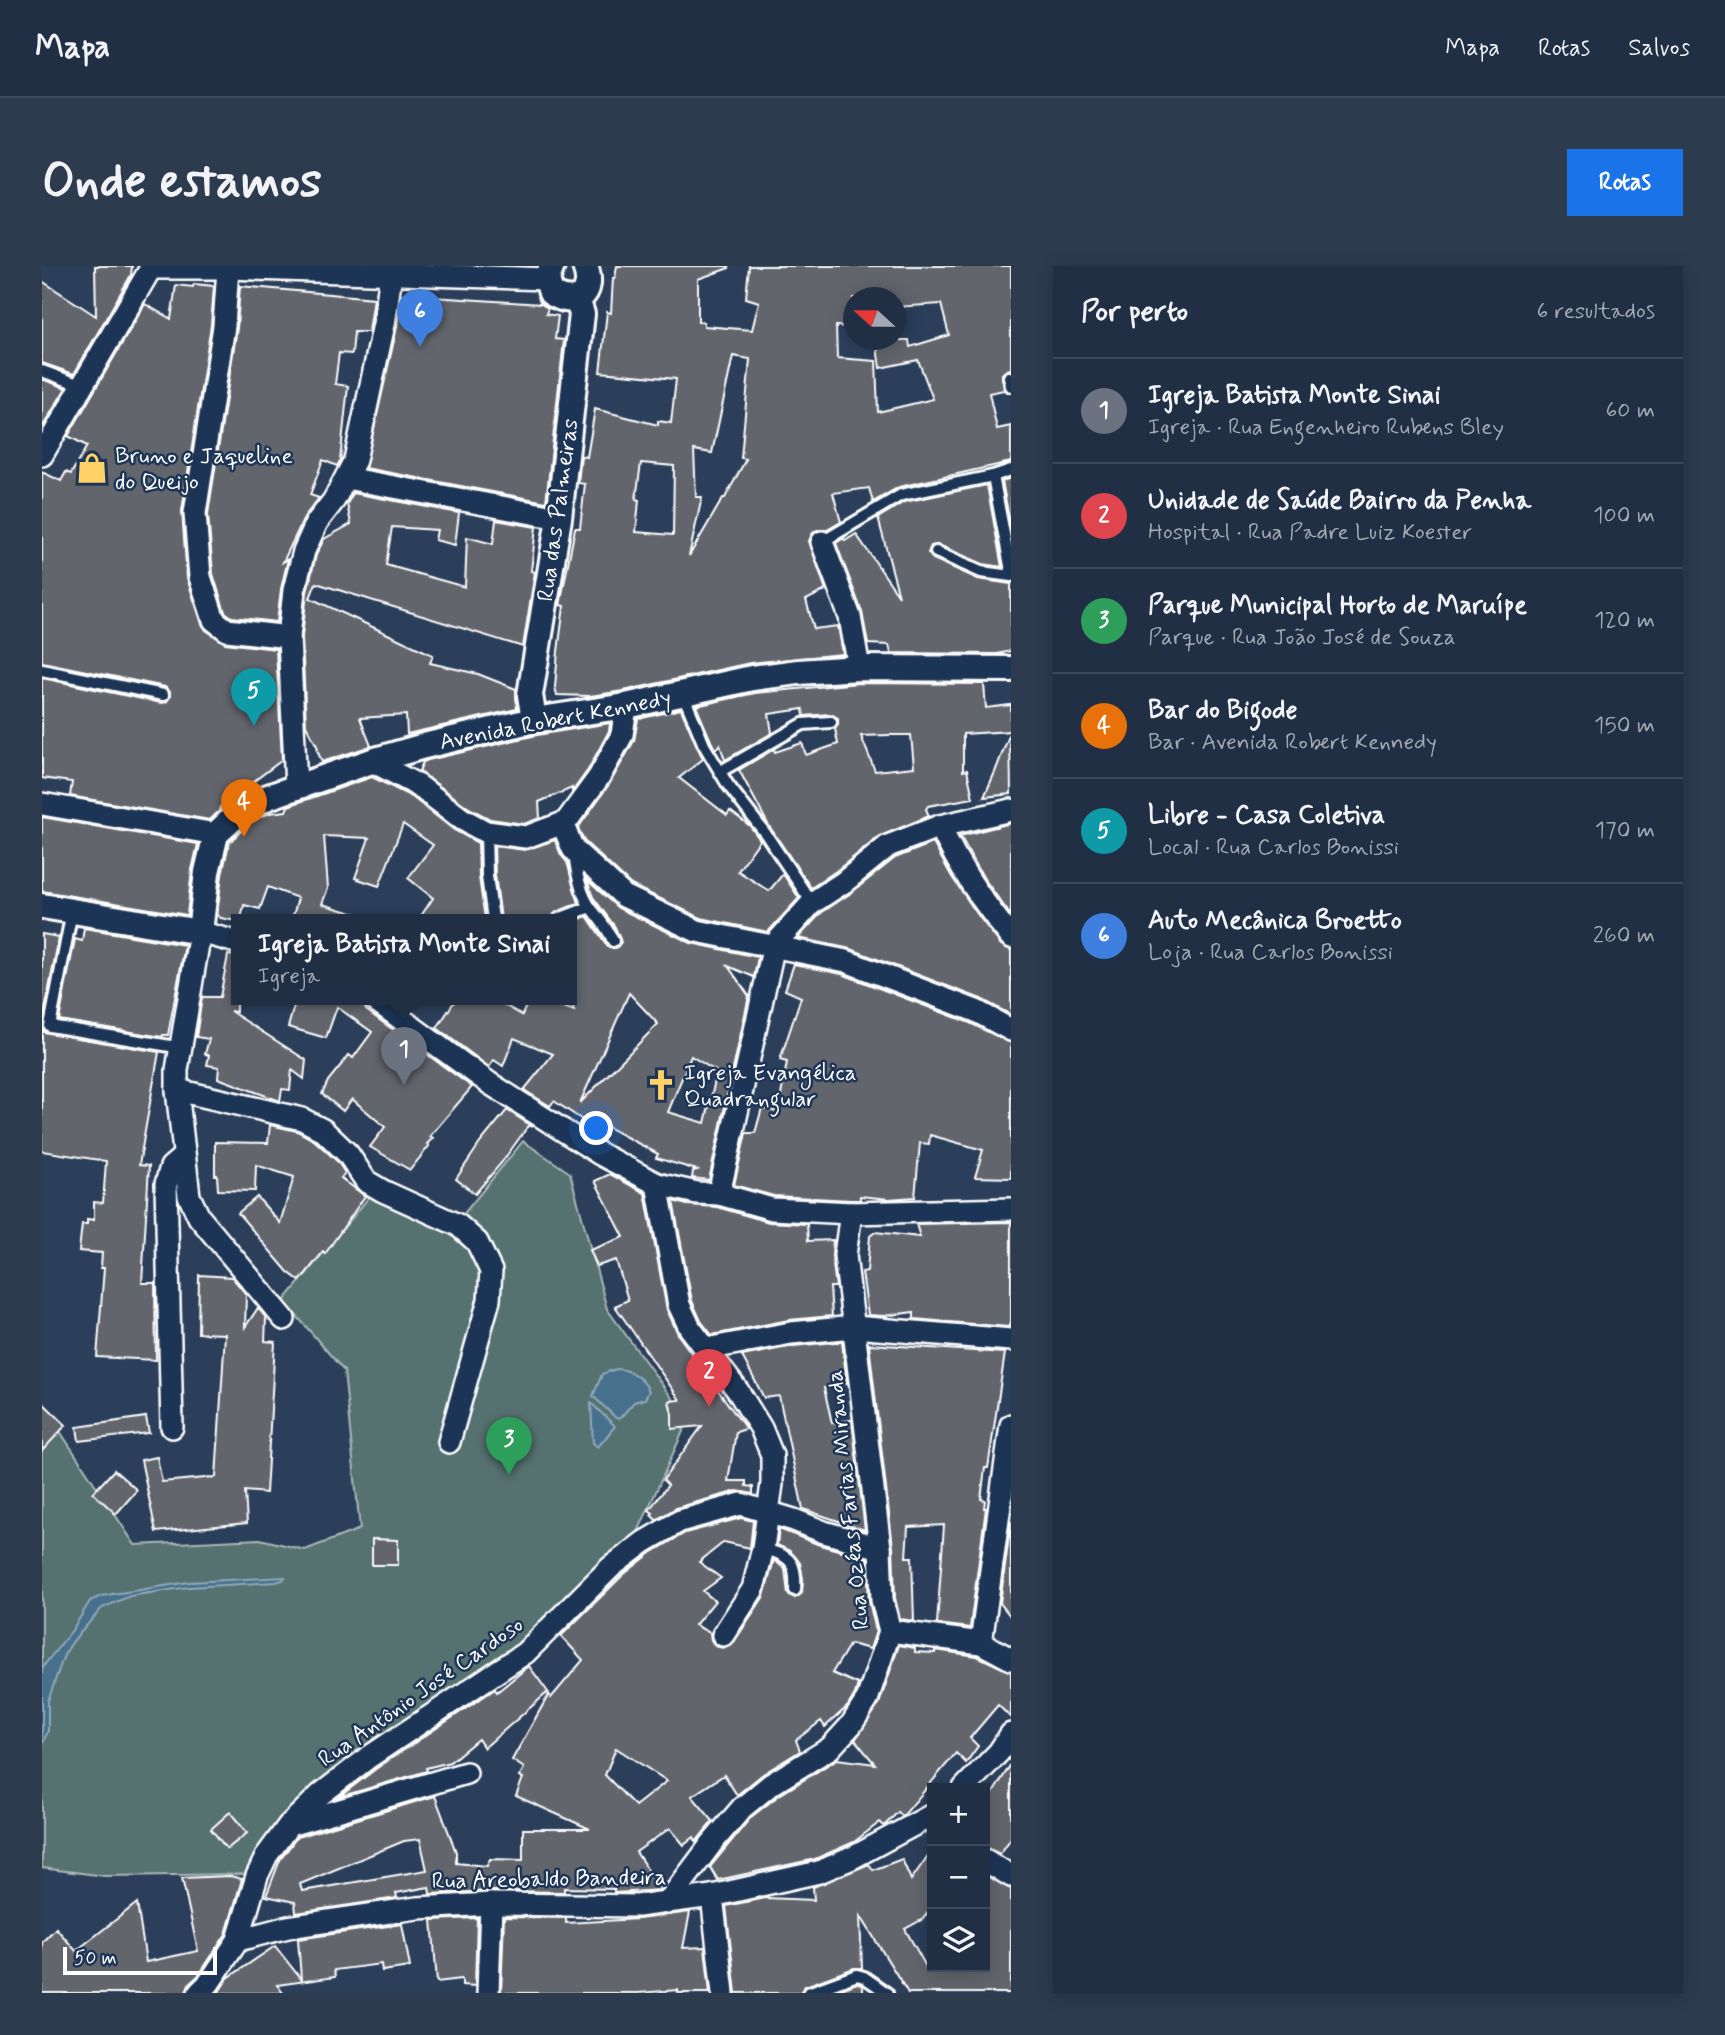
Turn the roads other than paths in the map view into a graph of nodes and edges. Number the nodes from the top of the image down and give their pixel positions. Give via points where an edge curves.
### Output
1 (585, 266) edge
2 (152, 267) edge
3 (228, 268) junction
4 (550, 273) edge
5 (391, 274) junction
6 (577, 299) junction
7 (42, 371) edge
8 (83, 386) junction
9 (42, 455) edge
10 (1011, 470) edge
11 (993, 476) junction
12 (346, 478) junction
13 (559, 518) junction
14 (822, 542) joint
15 (936, 552) dead end
16 (1011, 574) edge
17 (289, 637) junction
18 (859, 668) junction
19 (1011, 669) edge
20 (42, 670) edge
21 (683, 694) junction
22 (163, 695) dead end
23 (626, 706) junction
24 (534, 720) junction
25 (831, 722) dead end
26 (372, 761) junction
27 (721, 771) junction
28 (296, 788) junction
29 (42, 804) edge
30 (1011, 810) edge
31 (566, 822) junction
32 (940, 826) junction
33 (486, 832) junction
34 (216, 834) junction
35 (573, 849) junction
36 (812, 903) junction
37 (42, 906) edge
38 (590, 907) junction
39 (72, 911) junction
40 (492, 914) edge
41 (572, 914) edge
42 (200, 932) junction
43 (1011, 937) edge
44 (231, 941) edge
45 (613, 941) dead end
46 (774, 946) junction
47 (382, 1005) edge
48 (1011, 1030) edge
49 (182, 1048) junction
50 (177, 1090) junction
51 (184, 1156) junction
52 (657, 1184) junction
53 (719, 1194) junction
54 (1011, 1209) edge
55 (852, 1213) junction
56 (284, 1319) dead end
57 (854, 1327) junction
58 (1011, 1340) edge
59 (706, 1349) junction
60 (1011, 1425) edge
61 (172, 1427) dead end
62 (449, 1442) dead end
63 (768, 1513) junction
64 (763, 1548) junction
65 (880, 1548) junction
66 (795, 1590) dead end
67 (890, 1630) junction
68 (723, 1635) dead end
69 (981, 1636) junction
70 (1011, 1658) edge
71 (1011, 1734) edge
72 (466, 1773) dead end
73 (969, 1783) edge
74 (927, 1821) edge
75 (289, 1825) junction
76 (990, 1863) edge
77 (1011, 1876) edge
78 (712, 1896) junction
79 (667, 1903) junction
80 (491, 1904) junction
81 (238, 1940) junction
82 (199, 1993) edge
83 (488, 1993) edge
84 (723, 1993) edge
85 (808, 1993) edge
86 (887, 1993) edge

1 - 6 street via 590,278 587,291
2 - 3 street
2 - 8 street
3 - 5 street
3 - 17 street via 195,513 200,577 214,620 227,630
4 - 5 street
4 - 6 street via 551,293 563,301
5 - 12 street via 355,460
6 - 13 street, Rua das Palmeiras via 582,314
7 - 8 lane
8 - 9 street
10 - 11 lane
11 - 14 lane via 901,495
11 - 16 lane
12 - 13 street
12 - 17 street via 304,551
13 - 24 street, Rua das Palmeiras via 530,695
14 - 18 street via 850,617
15 - 16 lane via 981,572
17 - 28 street
18 - 19 street, Avenida Robert Kennedy
18 - 21 street, Avenida Robert Kennedy via 752,678
20 - 22 lane
21 - 23 street, Avenida Robert Kennedy
21 - 27 lane via 704,745
23 - 24 street, Avenida Robert Kennedy
23 - 31 street via 622,735
24 - 26 street, Avenida Robert Kennedy
25 - 27 lane via 803,724
26 - 28 street, Avenida Robert Kennedy
26 - 33 street via 419,786
27 - 36 lane
28 - 34 street, Avenida Robert Kennedy via 243,809
29 - 34 street
30 - 32 street
31 - 33 street via 526,837
31 - 35 street
32 - 36 street via 888,846
32 - 43 street via 976,894
33 - 40 lane
34 - 42 street
35 - 38 lane
35 - 46 street via 624,896 697,931
36 - 46 street
37 - 39 street
38 - 41 lane
38 - 45 lane
39 - 42 street
39 - 49 lane via 50,1026
42 - 44 street
42 - 49 street
46 - 48 street via 846,961 976,1011
46 - 53 street
47 - 52 street via 489,1083 600,1154
49 - 50 street
50 - 51 street
50 - 62 street via 302,1119 323,1130 348,1154 366,1181 458,1225 477,1242 491,1271 489,1300
51 - 56 street via 189,1196 199,1217
51 - 61 street via 171,1167 166,1184
52 - 53 street
52 - 59 street via 679,1305
53 - 55 street via 772,1209
54 - 55 street
55 - 57 street, Rua Ozéas Farias Miranda via 845,1255
57 - 58 street
57 - 59 street
57 - 65 street, Rua Ozéas Farias Miranda
59 - 63 street via 738,1391 772,1455
60 - 69 street
63 - 64 street
63 - 65 street, Rua Antônio José Cardoso
63 - 75 street, Rua Antônio José Cardoso via 741,1504 680,1521 644,1542 611,1567 525,1653 369,1757
64 - 66 lane via 792,1562
64 - 68 street via 753,1589
65 - 67 street, Rua Ozéas Farias Miranda via 882,1600
67 - 69 street
67 - 79 street, Rua Ozéas Farias Miranda via 867,1699 851,1725 830,1748 742,1808
69 - 70 street
71 - 73 street
72 - 75 street
74 - 78 street, Rua Areobaldo Bandeira via 819,1872
75 - 81 street, Rua Antônio José Cardoso via 257,1876
76 - 77 street
78 - 79 street, Rua Areobaldo Bandeira
78 - 84 street
79 - 80 street, Rua Areobaldo Bandeira
80 - 81 street, Rua Areobaldo Bandeira via 350,1917
80 - 83 street
81 - 82 street, Rua Antônio José Cardoso
85 - 86 lane via 857,1975

